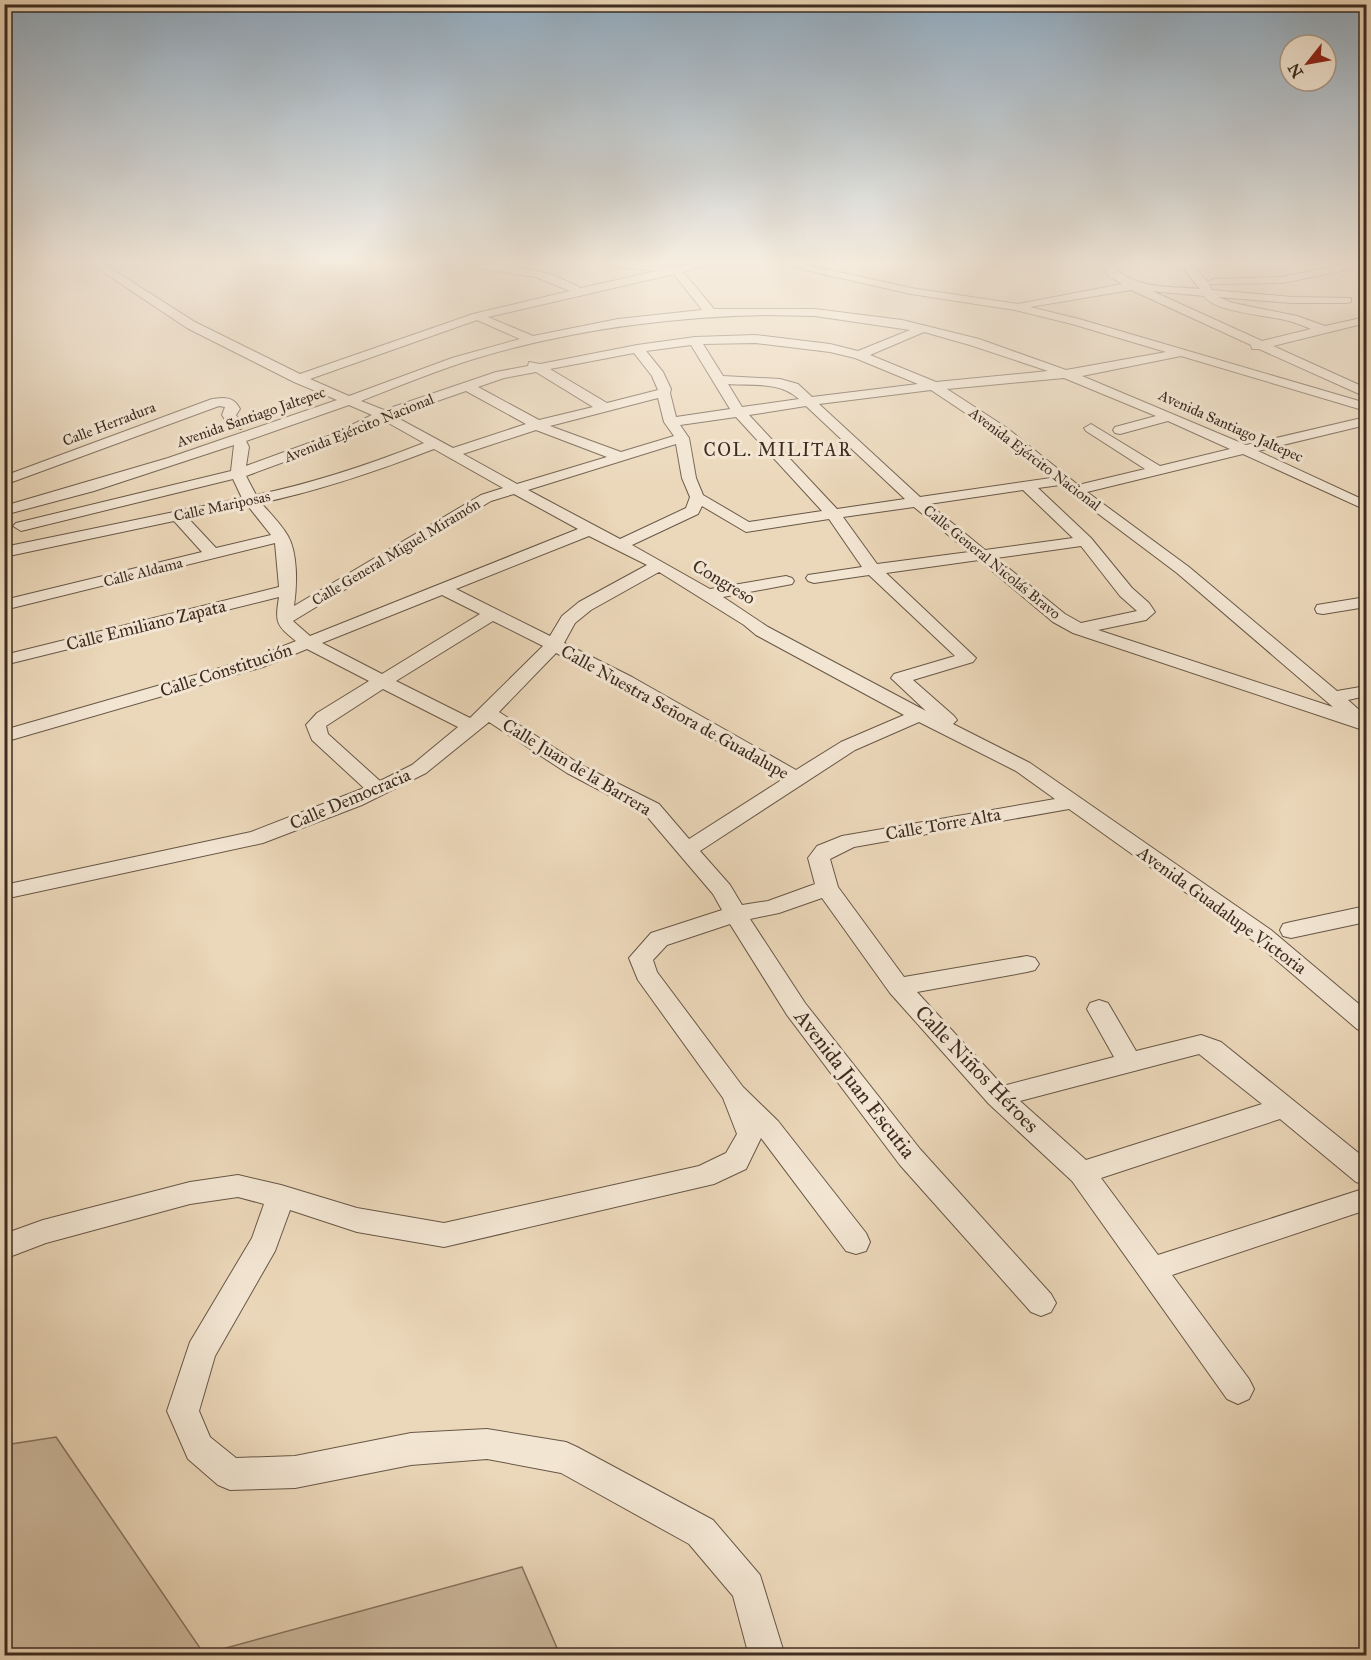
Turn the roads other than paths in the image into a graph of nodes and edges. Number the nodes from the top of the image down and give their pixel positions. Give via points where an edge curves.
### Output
1 (220, 339) edge
2 (411, 339) edge
3 (721, 339) edge
4 (746, 339) edge
5 (897, 339) edge
6 (962, 339) edge
7 (1142, 339) edge
8 (1249, 339) edge
9 (1284, 339) edge
10 (532, 340) edge
11 (695, 341) junction
12 (1261, 345) junction
13 (504, 347) junction
14 (637, 349) junction
15 (1183, 352) junction
16 (859, 355) junction
17 (538, 368) junction
18 (1068, 373) junction
19 (299, 379) junction
20 (718, 380) junction
21 (932, 385) junction
22 (467, 386) junction
23 (663, 393) junction
24 (1366, 393) edge
25 (352, 400) junction
26 (810, 402) junction
27 (1366, 407) edge
28 (605, 408) junction
29 (738, 411) junction
30 (383, 415) junction
31 (1169, 417) junction
32 (1366, 421) edge
33 (671, 422) junction
34 (537, 424) junction
35 (1091, 428) dead end
36 (1120, 430) dead end
37 (238, 433) junction
38 (682, 438) junction
39 (435, 444) junction
40 (1247, 450) junction
41 (451, 453) junction
42 (620, 456) junction
43 (1158, 471) junction
44 (238, 474) junction
45 (4, 481) edge
46 (1026, 485) junction
47 (1070, 485) junction
48 (515, 488) junction
49 (697, 497) junction
50 (250, 499) junction
51 (915, 501) junction
52 (1366, 506) edge
53 (8, 510) edge
54 (832, 513) junction
55 (177, 515) junction
56 (21, 526) junction
57 (590, 530) junction
58 (281, 537) junction
59 (1085, 541) junction
60 (619, 545) junction
61 (33, 547) junction
62 (4, 552) edge
63 (213, 554) junction
64 (979, 555) junction
65 (659, 565) junction
66 (873, 570) junction
67 (814, 578) dead end
68 (786, 581) dead end
69 (441, 588) junction
70 (288, 590) junction
71 (706, 595) junction
72 (1366, 602) edge
73 (4, 605) edge
74 (1323, 609) dead end
75 (492, 614) junction
76 (284, 619) junction
77 (1079, 629) junction
78 (308, 644) junction
79 (554, 645) junction
80 (4, 660) edge
81 (384, 681) junction
82 (1366, 691) edge
83 (1333, 697) junction
84 (488, 713) junction
85 (919, 715) junction
86 (1366, 724) edge
87 (472, 727) junction
88 (4, 736) edge
89 (970, 740) junction
90 (797, 779) junction
91 (378, 790) junction
92 (1073, 802) junction
93 (687, 850) junction
94 (819, 858) joint
95 (828, 888) junction
96 (4, 892) edge
97 (735, 914) junction
98 (1366, 914) edge
99 (1291, 930) dead end
100 (1027, 964) dead end
101 (898, 987) junction
102 (1099, 1009) dead end
103 (1366, 1023) edge
104 (1130, 1064) junction
105 (734, 1094) junction
106 (998, 1097) junction
107 (1286, 1107) junction
108 (1082, 1173) junction
109 (1366, 1174) edge
110 (281, 1196) junction
111 (1366, 1199) edge
112 (856, 1242) dead end
113 (4, 1247) edge
114 (1152, 1269) junction
115 (1041, 1303) dead end
116 (1238, 1389) dead end
117 (767, 1656) edge

1 - 19 street, Congreso
2 - 19 street
3 - 11 street, Avenida Ejército Nacional
4 - 16 street, Avenida Ejército Nacional
5 - 16 street
6 - 18 street, Avenida Santiago Jaltepec
7 - 15 street
8 - 12 street
9 - 12 street
10 - 13 street, Avenida Santiago Jaltepec
11 - 14 street, Avenida Ejército Nacional
11 - 20 street
12 - 24 street
13 - 17 street
13 - 25 street, Avenida Santiago Jaltepec
14 - 17 street, Avenida Ejército Nacional
14 - 23 street via 658,375
15 - 18 street
15 - 27 street via 1242,365
16 - 21 street, Avenida Ejército Nacional
17 - 22 street, Avenida Ejército Nacional
17 - 28 street
18 - 21 street
18 - 31 street, Avenida Santiago Jaltepec
19 - 25 street, Congreso
20 - 26 street, Calle General Nicolás Bravo via 787,384
20 - 29 street
21 - 26 street
21 - 47 street, Avenida Ejército Nacional via 1002,431
22 - 30 street, Avenida Ejército Nacional
22 - 34 street
23 - 28 street
23 - 33 street
25 - 30 street, Congreso
25 - 37 street, Avenida Santiago Jaltepec
26 - 29 street
26 - 51 street, Calle General Nicolás Bravo
28 - 34 street
29 - 33 street
29 - 54 street
30 - 39 street, Congreso
30 - 44 street, Avenida Ejército Nacional via 336,438
31 - 36 street
31 - 40 street, Avenida Santiago Jaltepec
32 - 40 street
33 - 38 street
34 - 41 street
34 - 42 street
35 - 43 street
37 - 44 street via 242,447
37 - 45 street, Calle Herradura via 229,416 231,404 225,401
37 - 53 street, Avenida Santiago Jaltepec
38 - 42 street, Calle General Miguel Miramón
38 - 49 street via 689,478
39 - 41 street, Congreso
39 - 50 street, Calle Mariposas via 357,474 303,490
40 - 43 street
40 - 52 street, Avenida Santiago Jaltepec
41 - 48 street, Congreso
42 - 48 street, Calle General Miguel Miramón
43 - 47 street
44 - 50 street
44 - 56 street, Avenida Ejército Nacional
46 - 47 street
46 - 51 street
46 - 59 street
47 - 83 street, Avenida Ejército Nacional via 1183,570
48 - 57 street, Congreso
48 - 76 street, Calle General Miguel Miramón via 486,498
49 - 54 street via 746,527
49 - 60 street via 693,511
50 - 55 street, Calle Mariposas
50 - 58 street
51 - 54 street
51 - 64 street, Calle General Nicolás Bravo
53 - 56 street
54 - 66 street
55 - 61 street, Calle Mariposas
55 - 63 street
56 - 61 street
57 - 60 street, Congreso
57 - 69 street, Calle Constitución
58 - 63 street, Calle Aldama
58 - 70 street
59 - 64 street
59 - 77 street via 1146,612
60 - 65 street, Congreso
61 - 62 street, Calle Mariposas
63 - 73 street, Calle Aldama
64 - 66 street
64 - 77 street, Calle General Nicolás Bravo via 1059,618
65 - 71 street, Congreso
65 - 79 street, Calle Democracia via 585,606 567,620
66 - 67 street
66 - 89 street via 967,658 900,678
68 - 71 street
69 - 75 street
69 - 78 street, Calle Constitución
70 - 76 street
70 - 80 street, Calle Emiliano Zapata
71 - 85 street, Congreso via 762,631
72 - 74 street
75 - 79 street
75 - 81 street
76 - 78 street, Calle Juan de la Barrera
77 - 86 street, Calle General Nicolás Bravo
78 - 81 street, Calle Juan de la Barrera
78 - 88 street, Calle Constitución via 210,678
79 - 84 street, Calle Democracia
79 - 90 street, Calle Nuestra Señora de Guadalupe via 626,681
81 - 87 street, Calle Juan de la Barrera
81 - 91 street via 316,725 319,736
82 - 83 street
83 - 86 street, Avenida Ejército Nacional
84 - 87 street, Calle Democracia
84 - 93 street, Calle Juan de la Barrera via 574,769 652,809
85 - 89 street, Congreso
85 - 90 street via 848,746
87 - 91 street, Calle Democracia via 419,769
89 - 92 street, Congreso via 1023,767
90 - 93 street
91 - 96 street, Calle Democracia via 256,838
92 - 94 street, Calle Torre Alta via 849,841 825,851
92 - 103 street, Avenida Guadalupe Victoria via 1263,936
93 - 97 street, Avenida Juan Escutia via 722,890
94 - 95 street, Calle Niños Héroes
95 - 97 street via 771,908
95 - 101 street, Calle Niños Héroes
97 - 105 street via 659,939 641,958 646,974
97 - 115 street, Avenida Juan Escutia via 796,1009 910,1156
98 - 99 street
100 - 101 street
101 - 106 street, Calle Niños Héroes
102 - 104 street
104 - 106 street
104 - 107 street via 1201,1044
105 - 110 street via 750,1134 736,1161 704,1176 444,1235 357,1220
105 - 112 street via 769,1128
106 - 108 street, Calle Niños Héroes
107 - 108 street
107 - 109 street
108 - 114 street, Calle Niños Héroes
110 - 113 street via 238,1186 190,1193 43,1232
110 - 117 street via 265,1242 201,1352 183,1411 198,1448 230,1474 295,1472 411,1449 487,1444 566,1458 701,1532 748,1587
111 - 114 street
114 - 116 street, Calle Niños Héroes

